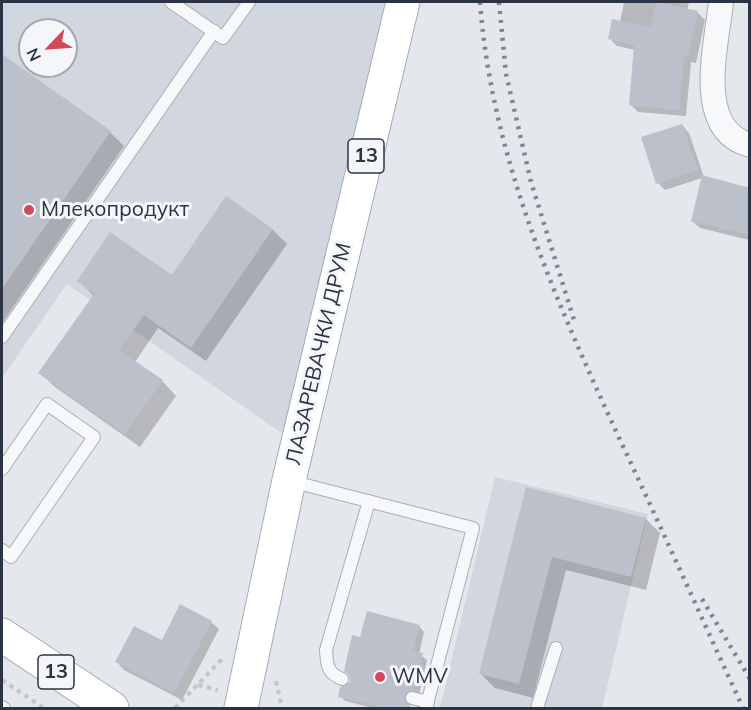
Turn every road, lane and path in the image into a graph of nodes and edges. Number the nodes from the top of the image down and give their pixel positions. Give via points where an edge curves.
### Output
1 (171, 2) edge
2 (249, 2) edge
3 (403, 2) edge
4 (721, 2) edge
5 (214, 32) junction
6 (750, 145) edge
7 (2, 337) edge
8 (2, 469) edge
9 (289, 480) junction
10 (369, 501) junction
11 (2, 550) edge
12 (2, 635) edge
13 (556, 648) dead end
14 (342, 679) dead end
15 (2, 680) edge
16 (412, 698) dead end
17 (427, 705) edge
18 (44, 708) edge
19 (112, 708) edge
20 (241, 708) edge
21 (537, 708) edge

1 - 5 lane
2 - 5 lane via 223,38
3 - 9 main road, ЛАЗАРЕВАЧКИ ДРУМ / 13
4 - 6 street via 712,93 717,119 735,141
5 - 7 lane
8 - 11 lane via 46,404 94,437 11,557
9 - 10 lane
9 - 20 main road, ЛАЗАРЕВАЧКИ ДРУМ / 13
10 - 14 lane via 326,650 327,667
10 - 17 lane via 473,528
12 - 19 main road, 13
13 - 21 lane
15 - 18 path
16 - 17 lane

